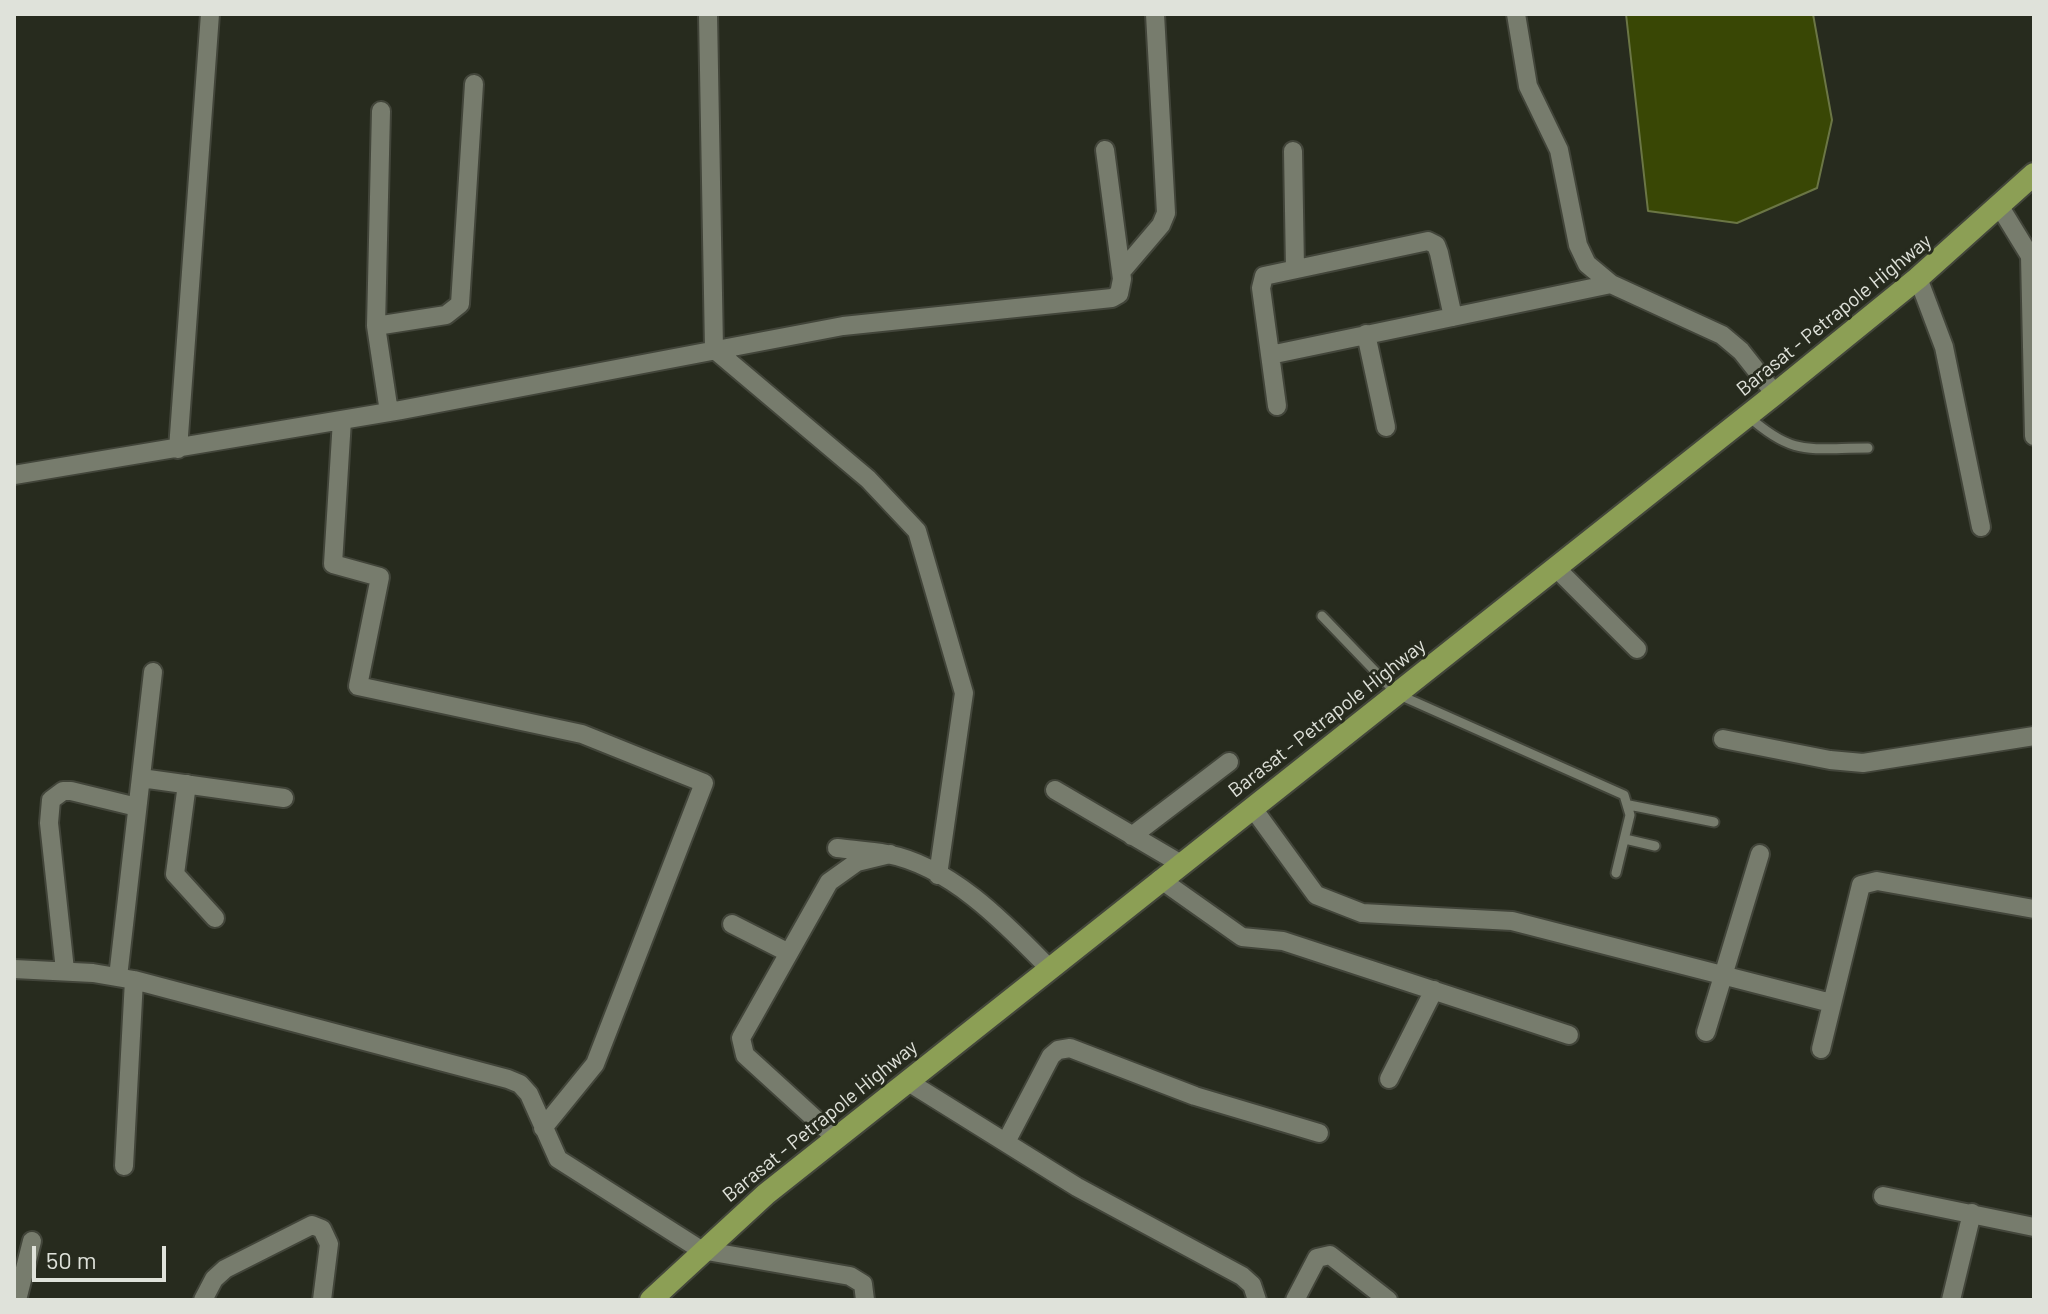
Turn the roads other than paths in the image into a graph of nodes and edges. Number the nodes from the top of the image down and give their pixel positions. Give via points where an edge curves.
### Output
1 (210, 14) edge
2 (708, 14) edge
3 (1155, 14) edge
4 (1516, 14) edge
5 (474, 84) dead end
6 (381, 111) dead end
7 (1105, 150) dead end
8 (1293, 151) dead end
9 (2034, 174) edge
10 (2000, 207) junction
11 (1295, 269) junction
12 (1121, 272) junction
13 (1918, 278) junction
14 (1611, 284) junction
15 (1453, 317) junction
16 (376, 326) junction
17 (1366, 334) junction
18 (714, 349) junction
19 (1270, 355) junction
20 (1775, 394) junction
21 (1277, 406) dead end
22 (389, 412) junction
23 (1748, 416) junction
24 (342, 420) junction
25 (1386, 427) dead end
26 (2034, 436) edge
27 (1868, 448) dead end
28 (178, 449) junction
29 (14, 475) edge
30 (1981, 527) dead end
31 (1555, 567) junction
32 (1322, 616) dead end
33 (1637, 649) dead end
34 (153, 672) dead end
35 (1397, 694) junction
36 (2034, 736) edge
37 (1723, 739) dead end
38 (1229, 762) dead end
39 (141, 778) junction
40 (187, 784) junction
41 (1055, 790) dead end
42 (284, 798) dead end
43 (1629, 805) junction
44 (137, 807) junction
45 (1252, 807) junction
46 (1714, 822) dead end
47 (1132, 836) junction
48 (1625, 839) junction
49 (1655, 846) dead end
50 (837, 848) dead end
51 (890, 854) junction
52 (1760, 854) dead end
53 (1181, 864) junction
54 (1616, 873) dead end
55 (938, 875) junction
56 (1160, 879) junction
57 (2034, 909) edge
58 (215, 918) dead end
59 (732, 924) dead end
60 (787, 952) junction
61 (1049, 968) junction
62 (14, 969) edge
63 (65, 970) junction
64 (1724, 973) junction
65 (126, 979) junction
66 (1434, 990) junction
67 (1831, 1003) junction
68 (1706, 1032) dead end
69 (1569, 1035) dead end
70 (1821, 1049) dead end
71 (1389, 1079) dead end
72 (907, 1081) junction
73 (543, 1128) junction
74 (1319, 1133) dead end
75 (836, 1138) junction
76 (1006, 1142) junction
77 (124, 1166) dead end
78 (1883, 1196) dead end
79 (1972, 1213) junction
80 (2034, 1227) edge
81 (32, 1241) dead end
82 (701, 1250) junction
83 (1254, 1293) edge
84 (17, 1300) edge
85 (203, 1300) edge
86 (322, 1300) edge
87 (651, 1300) edge
88 (865, 1300) edge
89 (1276, 1300) edge
90 (1295, 1300) edge
91 (1388, 1300) edge
92 (1951, 1300) edge

1 - 28 street
2 - 18 street
3 - 12 street via 1166,213
4 - 14 street via 1528,86 1559,150 1578,245 1587,264
5 - 16 street via 460,304 446,315
6 - 16 street
7 - 12 street
8 - 11 street
9 - 10 highway, Barasat - Petrapole Highway
10 - 13 highway, Barasat - Petrapole Highway
10 - 26 street via 2030,256
11 - 15 street via 1428,241 1439,253
11 - 19 street via 1264,276 1262,281
12 - 18 street via 1122,287 1112,298 843,326
13 - 20 highway, Barasat - Petrapole Highway
13 - 30 street via 1944,347
14 - 15 street
14 - 20 street via 1722,335
15 - 17 street
16 - 22 street
17 - 19 street
17 - 25 street
18 - 22 street
18 - 55 street via 868,479 917,531 964,693
19 - 21 street
20 - 23 highway, Barasat - Petrapole Highway
22 - 24 street
23 - 27 lane via 1786,445
23 - 31 highway, Barasat - Petrapole Highway
24 - 28 street
24 - 73 street via 333,564 380,577 358,686 582,734 704,783 595,1064
28 - 29 street
31 - 33 street
31 - 35 highway, Barasat - Petrapole Highway
32 - 35 lane
34 - 39 street
35 - 43 lane via 1613,787
35 - 45 highway, Barasat - Petrapole Highway
36 - 37 street via 1863,763
38 - 47 street
39 - 40 street
39 - 44 street
40 - 42 street
40 - 58 street via 175,874
41 - 47 street
43 - 46 lane
43 - 48 lane
44 - 63 street via 71,791 51,800
44 - 65 street
45 - 53 highway, Barasat - Petrapole Highway
45 - 64 street via 1316,895 1338,906 1362,913 1512,921
47 - 53 street
48 - 49 lane
48 - 54 lane
50 - 51 street
51 - 55 street
51 - 60 street via 857,862 829,882
52 - 64 street
53 - 56 highway, Barasat - Petrapole Highway
55 - 61 street via 990,909
56 - 61 highway, Barasat - Petrapole Highway
56 - 66 street via 1242,937 1283,941
57 - 67 street via 1868,881 1856,896
59 - 60 street
60 - 75 street via 741,1046
61 - 72 highway, Barasat - Petrapole Highway
62 - 63 street
63 - 65 street
64 - 67 street
64 - 68 street
65 - 73 street via 508,1079 529,1094
65 - 77 street
66 - 69 street
66 - 71 street
67 - 70 street
72 - 75 highway, Barasat - Petrapole Highway
72 - 76 street
73 - 82 street via 558,1159 573,1172
74 - 76 street via 1195,1096 1070,1048 1051,1056
75 - 82 highway, Barasat - Petrapole Highway
76 - 83 street via 1077,1187 1242,1276
78 - 79 street
79 - 80 street
79 - 92 street
81 - 84 street
82 - 87 highway, Barasat - Petrapole Highway
82 - 88 street via 850,1276 863,1284
83 - 89 street
85 - 86 street via 225,1269 312,1225 322,1229 329,1244
90 - 91 street via 1323,1254

